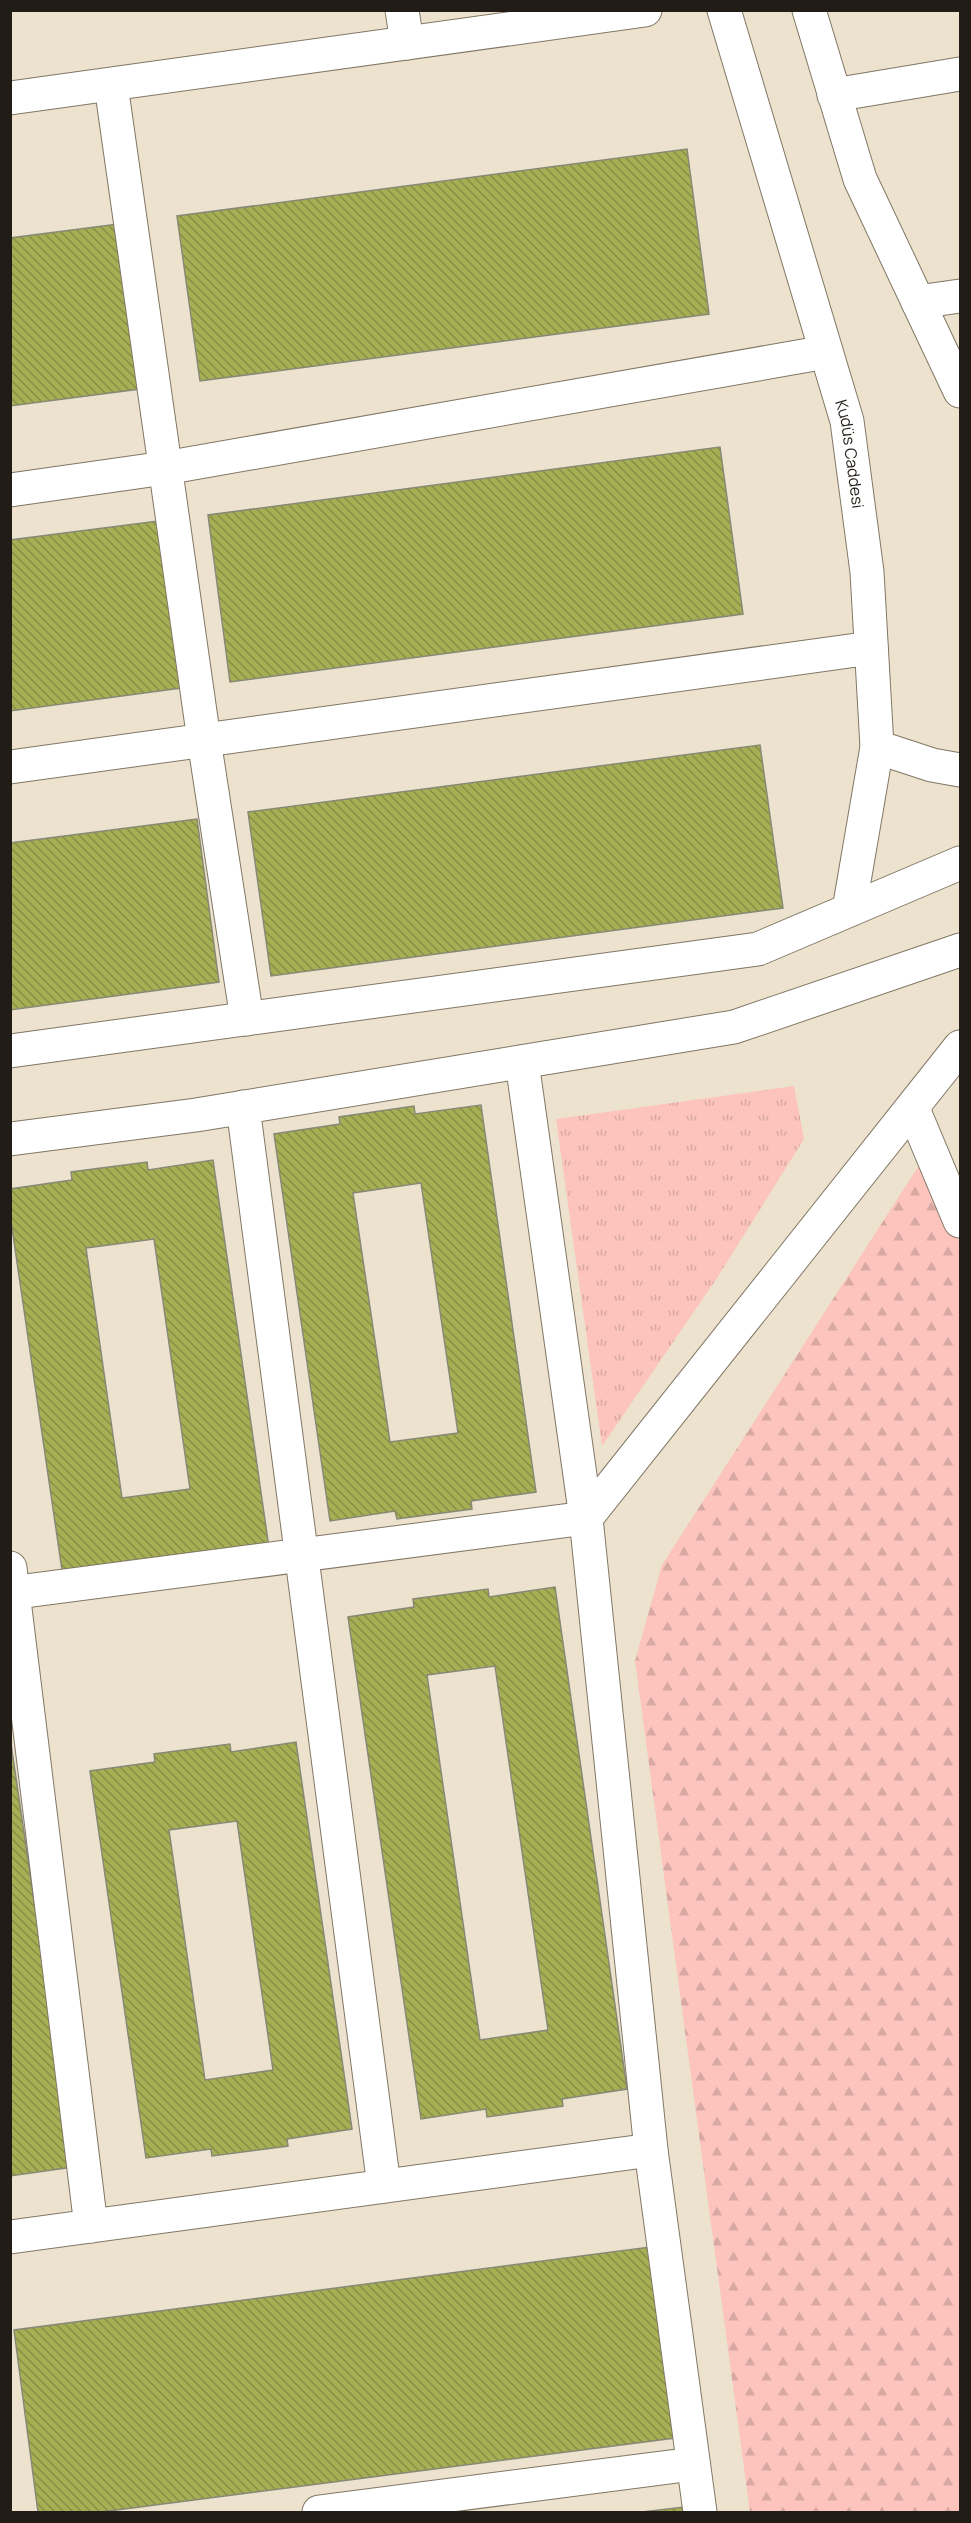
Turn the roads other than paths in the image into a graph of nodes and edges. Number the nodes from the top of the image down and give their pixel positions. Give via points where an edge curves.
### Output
1 (402, 10) edge
2 (645, 10) edge
3 (724, 10) edge
4 (809, 10) edge
5 (407, 43) junction
6 (960, 74) edge
7 (111, 85) junction
8 (834, 95) junction
9 (10, 98) edge
10 (960, 296) edge
11 (918, 302) junction
12 (826, 352) junction
13 (960, 391) edge
14 (165, 468) junction
15 (10, 490) edge
16 (871, 648) junction
17 (204, 740) junction
18 (877, 747) junction
19 (10, 767) edge
20 (960, 770) edge
21 (960, 863) edge
22 (849, 910) junction
23 (960, 950) edge
24 (247, 1019) junction
25 (960, 1047) edge
26 (10, 1051) edge
27 (522, 1062) junction
28 (243, 1107) junction
29 (913, 1109) junction
30 (10, 1139) edge
31 (960, 1221) edge
32 (586, 1518) junction
33 (301, 1555) junction
34 (12, 1585) edge
35 (651, 2150) junction
36 (384, 2186) junction
37 (91, 2226) junction
38 (10, 2237) edge
39 (693, 2464) junction
40 (319, 2512) edge
41 (700, 2512) edge

1 - 5 street
2 - 5 street
3 - 12 street, Kudüs Caddesi
4 - 8 street
5 - 7 street
6 - 8 street
7 - 9 street
7 - 14 street
8 - 11 street via 860,179
10 - 11 street
11 - 13 street
12 - 14 street
12 - 16 street, Kudüs Caddesi via 847,421 867,572
14 - 15 street
14 - 17 street
16 - 17 street
16 - 18 street, Kudüs Caddesi
17 - 19 street
17 - 24 street
18 - 20 street
18 - 22 street, Kudüs Caddesi
21 - 22 street
22 - 24 street via 758,948
23 - 27 street via 734,1027
24 - 26 street
25 - 29 street
27 - 28 street
27 - 32 street
28 - 30 street
28 - 33 street
29 - 31 street
29 - 32 street
32 - 33 street
32 - 35 street
33 - 34 street
33 - 36 street
34 - 37 street
35 - 36 street
35 - 39 street
36 - 37 street
37 - 38 street
39 - 40 street
39 - 41 street

